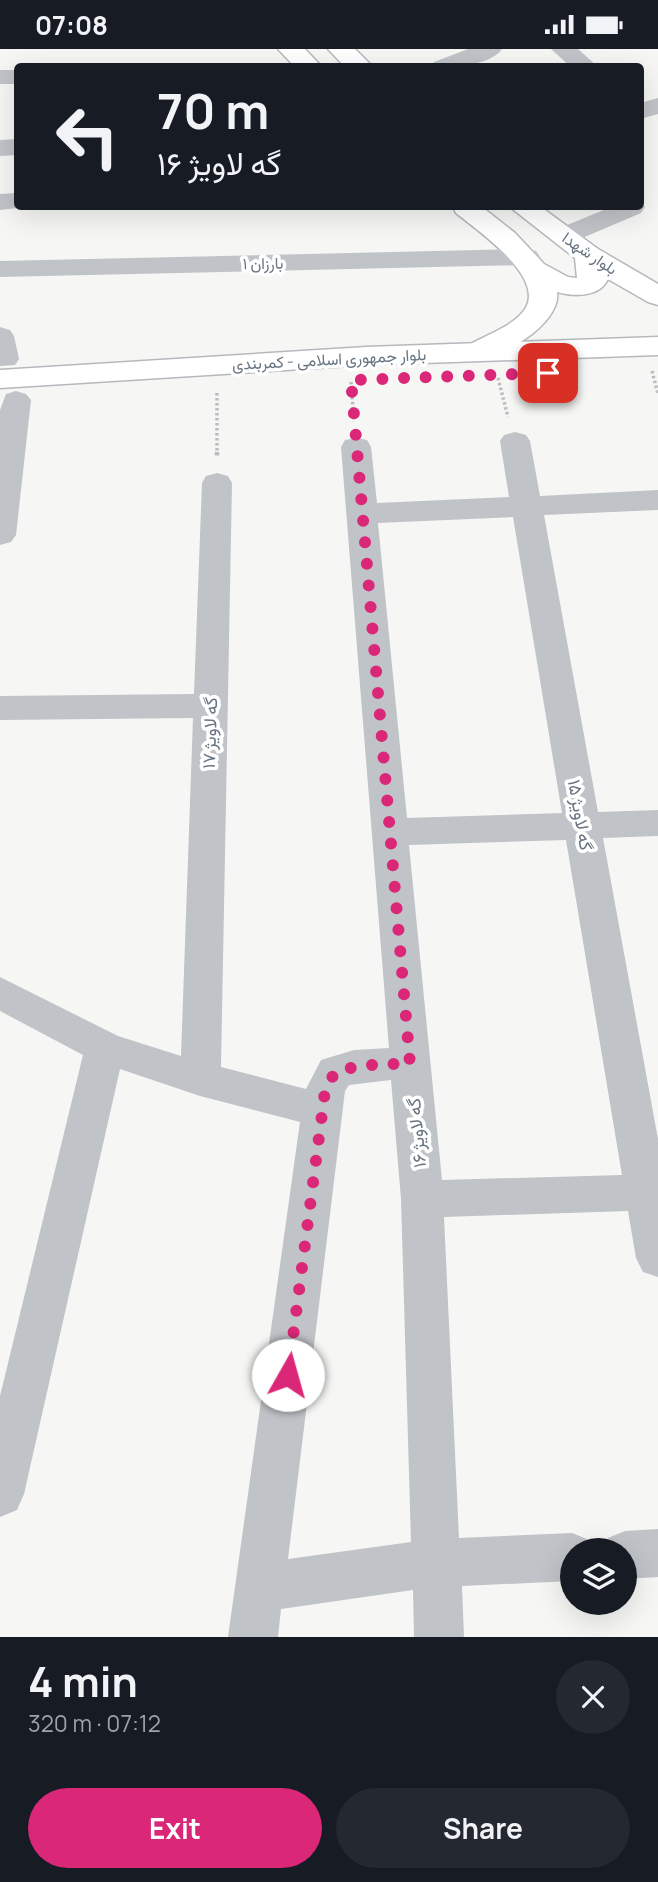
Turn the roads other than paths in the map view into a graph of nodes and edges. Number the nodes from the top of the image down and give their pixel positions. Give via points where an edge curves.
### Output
1 (290, 49) edge
2 (340, 49) edge
3 (563, 49) edge
4 (477, 51) edge
5 (306, 63) edge
6 (356, 63) edge
7 (451, 63) edge
8 (581, 63) edge
9 (469, 210) edge
10 (528, 210) edge
11 (625, 210) edge
12 (564, 236) junction
13 (588, 255) junction
14 (531, 264) junction
15 (0, 269) edge
16 (653, 289) edge
17 (489, 362) junction
18 (656, 370) edge
19 (4, 375) edge
20 (515, 442) road end
21 (356, 447) road end
22 (217, 483) road end
23 (658, 500) edge
24 (526, 505) junction
25 (361, 514) junction
26 (0, 535) edge
27 (211, 706) junction
28 (0, 708) edge
29 (658, 823) edge
30 (582, 826) junction
31 (390, 832) junction
32 (0, 993) edge
33 (105, 1048) junction
34 (410, 1064) junction
35 (200, 1079) junction
36 (322, 1110) junction
37 (652, 1192) edge
38 (422, 1199) junction
39 (658, 1258) edge
40 (0, 1494) edge
41 (658, 1553) edge
42 (637, 1554) edge
43 (560, 1558) edge
44 (436, 1563) junction
45 (261, 1587) junction
46 (253, 1637) edge
47 (439, 1637) edge

1 - 5 main road
2 - 6 main road
3 - 8 street
4 - 7 street
9 - 14 main road
10 - 12 main road, بلوار شهدا
11 - 12 street
12 - 13 main road, بلوار شهدا
13 - 14 main road via 594,280 588,285 555,283
13 - 16 main road, بلوار شهدا
14 - 15 street, بارزان ۱
14 - 17 main road via 544,296 540,310
17 - 18 main road, بلوار جمهوری اسلامی - کمربندی
17 - 19 main road, بلوار جمهوری اسلامی - کمربندی via 366,356
17 - 19 main road, بلوار جمهوری اسلامی - کمربندی via 351,380 217,388
19 - 26 street
20 - 24 street, گه لاویژ ۱۵
21 - 25 street, ۱۶ گه لاویژ
22 - 27 street, گه لاویژ ۱۷
23 - 24 street
24 - 25 street
24 - 30 street, گه لاویژ ۱۵
25 - 31 street, ۱۶ گه لاویژ
27 - 28 street
27 - 35 street, گه لاویژ ۱۷
29 - 30 street
30 - 31 street
30 - 37 street, گه لاویژ ۱۵
31 - 34 street, ۱۶ گه لاویژ
32 - 33 street
33 - 35 street
33 - 40 street
34 - 36 street via 370,1063 335,1072
34 - 38 street, ۱۶ گه لاویژ
35 - 36 street
36 - 45 street
37 - 38 street
37 - 39 street, گه لاویژ ۱۵
38 - 44 street, ۱۶ گه لاویژ
41 - 42 street
43 - 44 street
44 - 45 street
44 - 47 street, ۱۶ گه لاویژ
45 - 46 street

